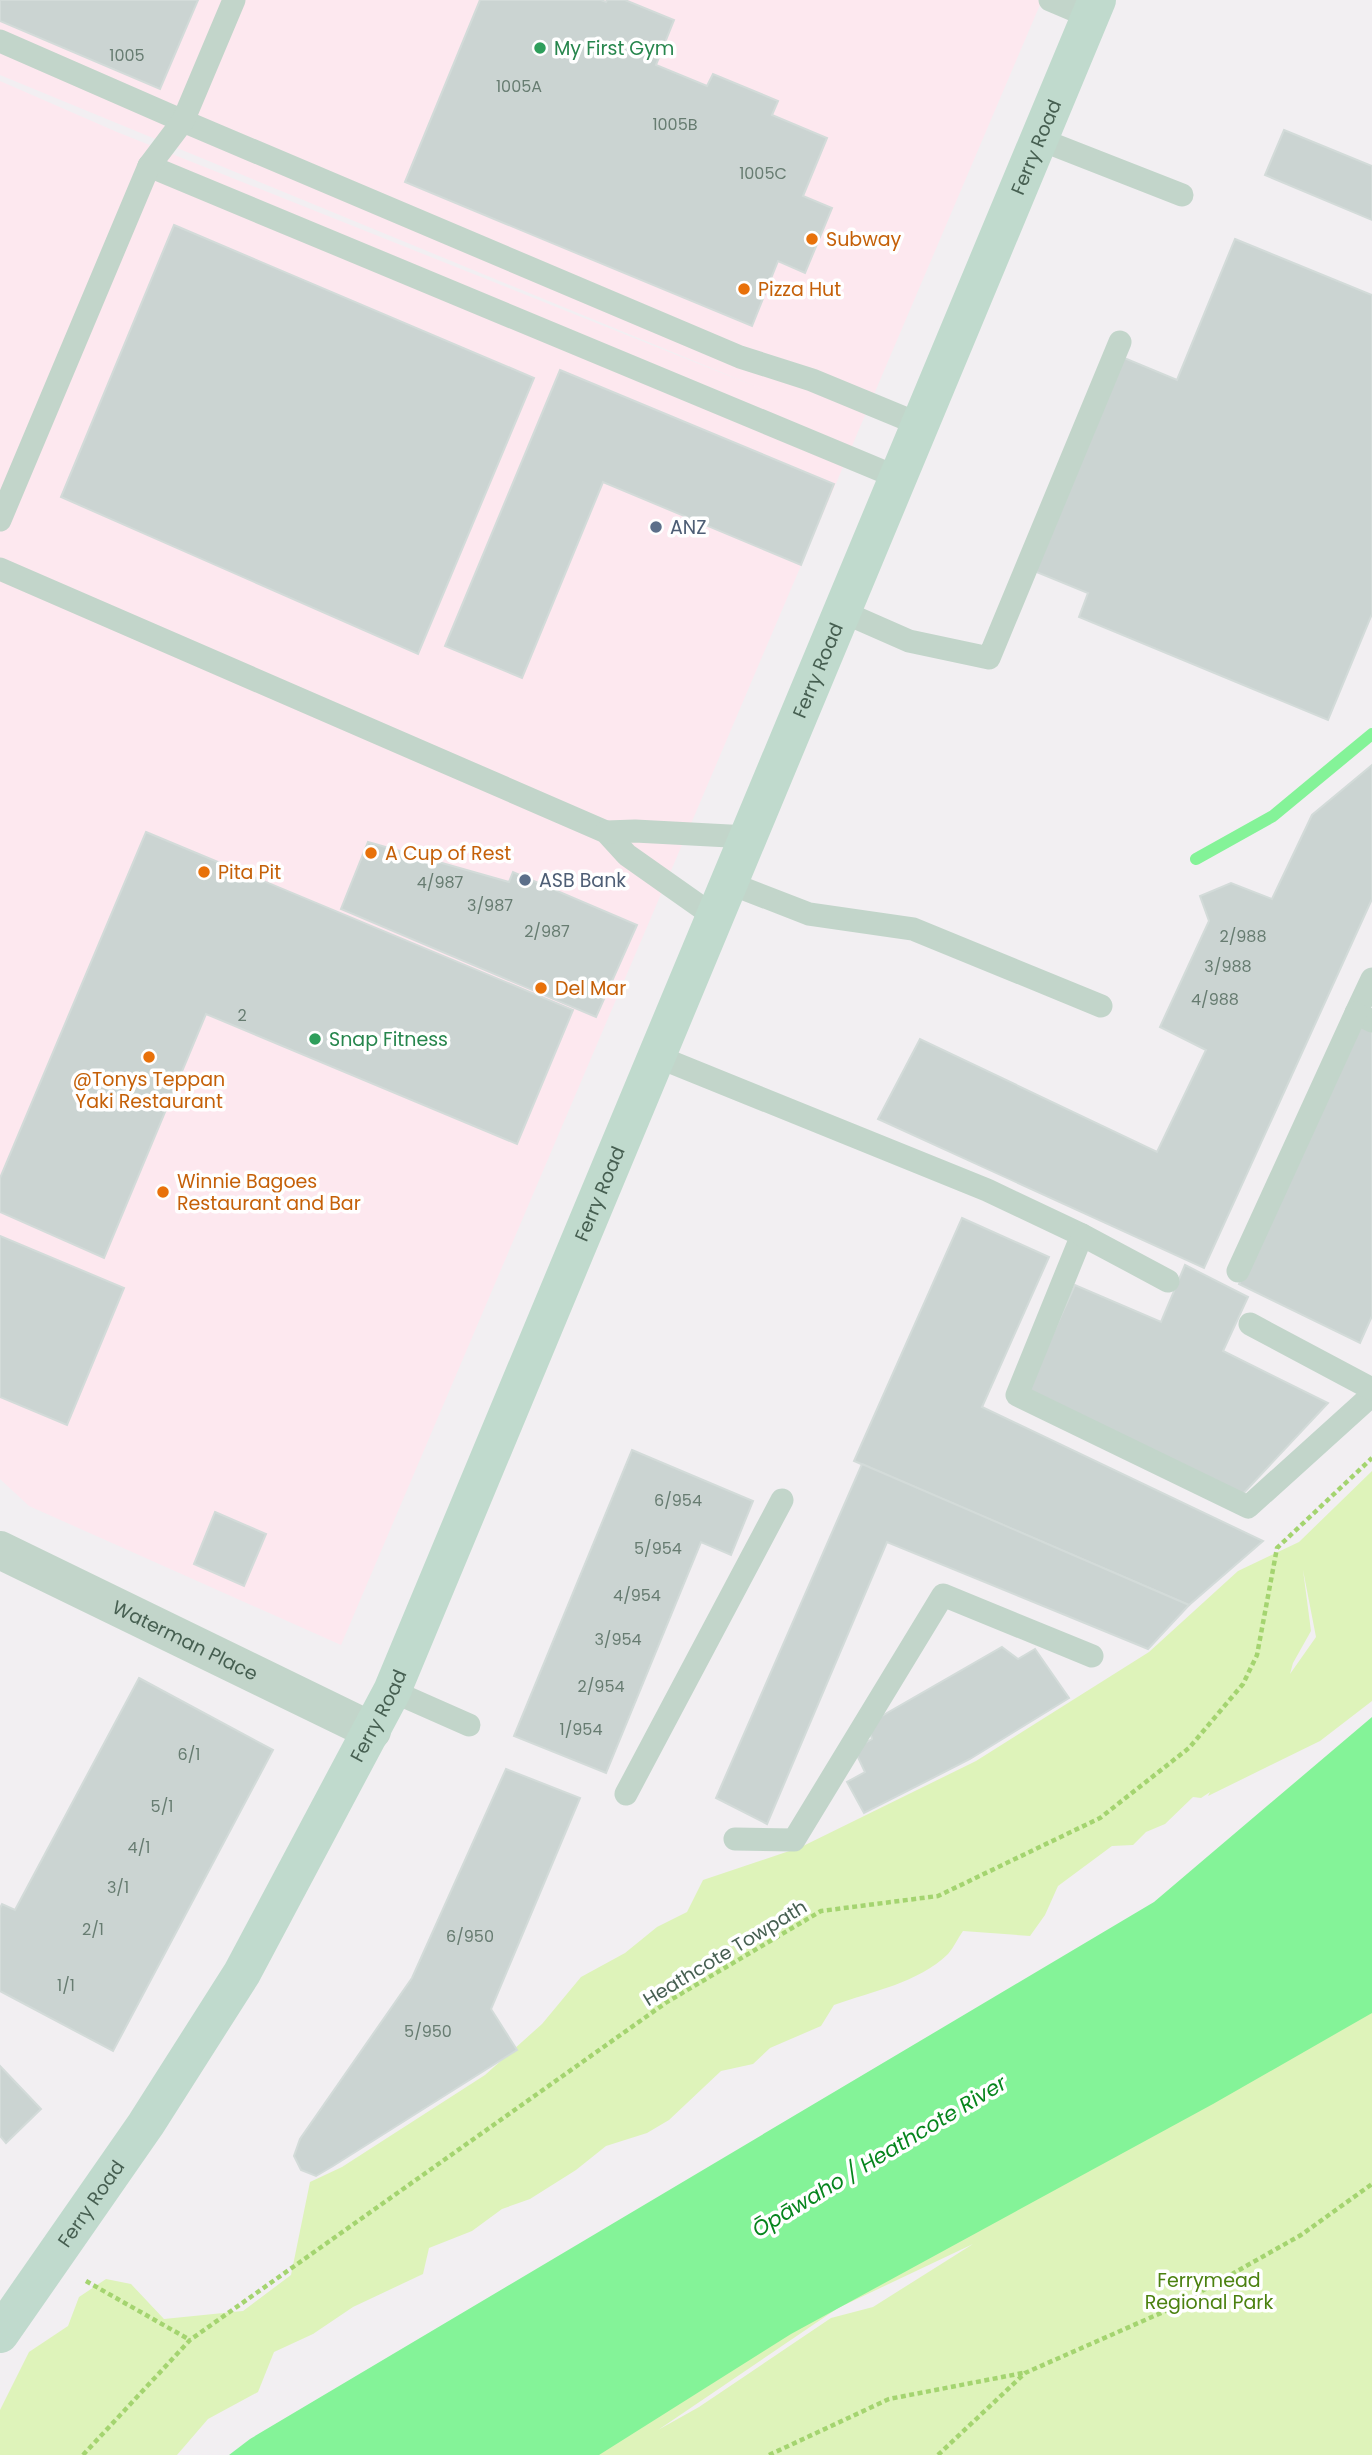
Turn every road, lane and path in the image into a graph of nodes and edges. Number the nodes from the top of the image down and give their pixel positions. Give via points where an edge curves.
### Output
1 (233, 0) edge
2 (1049, 0) edge
3 (1093, 8) edge
4 (0, 41) edge
5 (183, 121) junction
6 (1039, 139) junction
7 (149, 166) junction
8 (1182, 195) dead end
9 (1120, 342) dead end
10 (921, 425) junction
11 (899, 478) junction
12 (0, 520) edge
13 (0, 569) edge
14 (843, 612) junction
15 (606, 832) junction
16 (748, 836) junction
17 (722, 900) junction
18 (1372, 979) edge
19 (1101, 1006) dead end
20 (1364, 1017) edge
21 (656, 1055) junction
22 (1082, 1235) junction
23 (1238, 1271) dead end
24 (1168, 1281) dead end
25 (1250, 1324) dead end
26 (1372, 1389) edge
27 (1372, 1395) edge
28 (1372, 1458) edge
29 (782, 1500) dead end
30 (0, 1550) edge
31 (1092, 1656) dead end
32 (392, 1691) junction
33 (469, 1725) dead end
34 (372, 1731) junction
35 (626, 1794) dead end
36 (735, 1839) dead end
37 (1372, 2184) edge
38 (51, 2262) junction
39 (0, 2334) edge
40 (190, 2340) junction
41 (1025, 2373) junction
42 (83, 2455) edge
43 (769, 2455) edge
44 (938, 2455) edge

1 - 5 lane
2 - 3 lane
3 - 6 main road, Ferry Road
4 - 5 lane
5 - 7 lane
5 - 10 lane via 740,357
6 - 8 lane
6 - 10 main road, Ferry Road
7 - 11 lane
7 - 12 lane
9 - 14 lane via 989,658 909,641
10 - 11 main road, Ferry Road
11 - 14 main road, Ferry Road
13 - 15 lane
14 - 16 main road, Ferry Road
15 - 16 lane
15 - 17 lane via 627,855
16 - 17 main road, Ferry Road
17 - 19 lane via 913,929
17 - 21 main road, Ferry Road
18 - 20 lane
20 - 23 lane
21 - 22 lane via 987,1190
21 - 32 main road, Ferry Road
22 - 24 lane
22 - 27 lane via 1017,1395 1248,1507
25 - 26 lane
28 - 40 path, Heathcote Towpath via 1277,1548 1257,1655 1242,1684 1189,1748 1100,1818 938,1896 821,1911 667,2002
29 - 35 lane
30 - 34 street, Waterman Place
31 - 36 lane via 943,1595 794,1840
32 - 33 lane
32 - 34 main road, Ferry Road
34 - 38 main road, Ferry Road via 242,1973
37 - 41 path via 1301,2235 1170,2309
38 - 39 main road, Ferry Road
38 - 40 path
40 - 42 path, Heathcote Towpath
41 - 43 path via 889,2399
41 - 44 path

